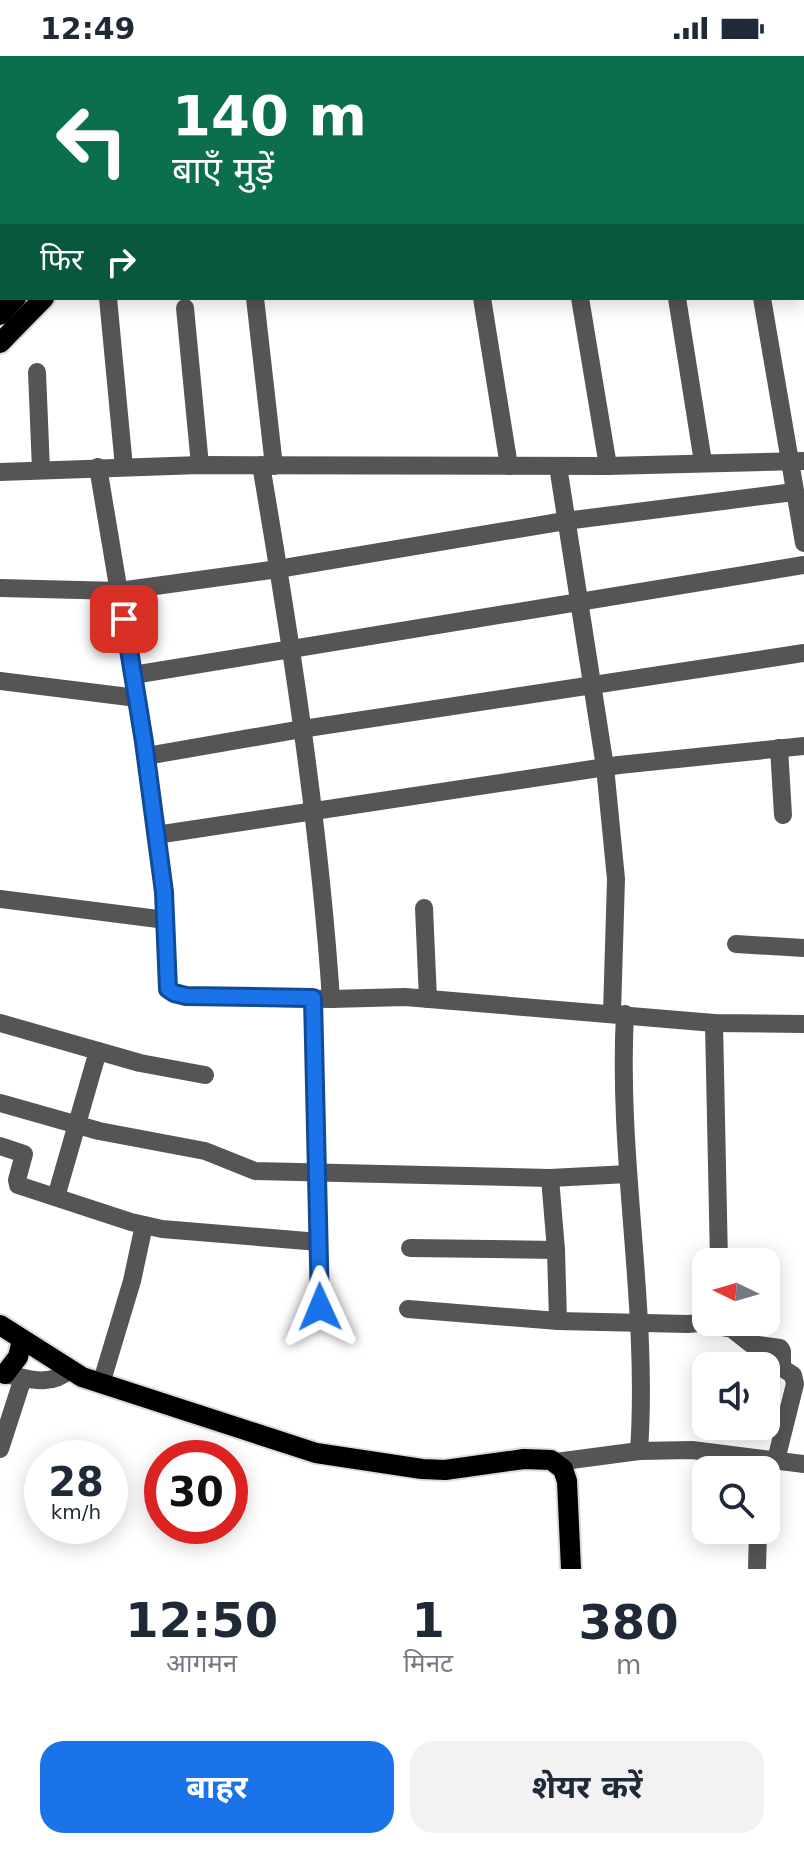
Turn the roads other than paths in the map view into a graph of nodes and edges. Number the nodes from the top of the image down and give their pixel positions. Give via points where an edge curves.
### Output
1 (14, 300) edge
2 (42, 300) edge
3 (108, 300) edge
4 (255, 300) edge
5 (482, 300) edge
6 (580, 300) edge
7 (677, 300) edge
8 (762, 300) edge
9 (185, 308) dead end
10 (0, 315) edge
11 (0, 343) edge
12 (37, 372) dead end
13 (797, 461) edge
14 (703, 462) junction
15 (200, 465) junction
16 (267, 466) junction
17 (509, 466) junction
18 (558, 466) junction
19 (608, 466) junction
20 (98, 467) junction
21 (124, 467) junction
22 (41, 470) junction
23 (0, 472) edge
24 (794, 492) junction
25 (565, 521) junction
26 (804, 543) edge
27 (804, 565) edge
28 (278, 569) junction
29 (0, 588) edge
30 (119, 591) junction
31 (580, 603) junction
32 (291, 648) junction
33 (804, 653) edge
34 (133, 675) junction
35 (0, 681) edge
36 (593, 685) junction
37 (137, 698) junction
38 (302, 729) junction
39 (804, 746) edge
40 (779, 748) junction
41 (146, 756) junction
42 (605, 767) junction
43 (314, 813) junction
44 (783, 815) dead end
45 (156, 835) junction
46 (0, 899) edge
47 (424, 908) dead end
48 (166, 920) junction
49 (736, 944) dead end
50 (804, 948) edge
51 (322, 998) junction
52 (428, 999) junction
53 (618, 1013) junction
54 (0, 1023) edge
55 (714, 1023) junction
56 (804, 1024) edge
57 (98, 1051) junction
58 (205, 1075) dead end
59 (0, 1103) edge
60 (77, 1125) junction
61 (0, 1146) edge
62 (319, 1172) junction
63 (628, 1174) junction
64 (550, 1178) junction
65 (56, 1197) junction
66 (144, 1225) junction
67 (319, 1242) junction
68 (410, 1248) dead end
69 (719, 1248) edge
70 (556, 1250) junction
71 (320, 1307) dead end
72 (408, 1309) dead end
73 (558, 1321) junction
74 (640, 1321) junction
75 (692, 1323) edge
76 (0, 1325) edge
77 (741, 1336) edge
78 (22, 1340) junction
79 (69, 1370) junction
80 (9, 1375) edge
81 (101, 1384) junction
82 (799, 1394) edge
83 (0, 1449) edge
84 (639, 1451) junction
85 (728, 1456) edge
86 (768, 1456) edge
87 (556, 1462) junction
88 (780, 1463) edge
89 (804, 1464) edge
90 (758, 1544) edge
91 (571, 1569) edge
92 (757, 1569) edge

1 - 10 main road
2 - 11 main road
3 - 21 street
4 - 16 street
5 - 17 street
6 - 19 street
7 - 14 street
8 - 13 street
9 - 15 street
12 - 22 street
13 - 14 street
13 - 24 street
14 - 19 street
15 - 16 street
15 - 21 street
16 - 17 street
16 - 28 street
17 - 18 street
18 - 19 street
18 - 25 street
20 - 21 street
20 - 22 street
20 - 30 street
22 - 23 street
24 - 25 street
24 - 26 street
25 - 28 street
25 - 31 street
27 - 31 street
28 - 30 street
28 - 32 street
29 - 30 street
30 - 34 street
31 - 32 street
31 - 36 street
32 - 34 street
32 - 38 street
33 - 36 street
34 - 37 street
35 - 37 street
36 - 38 street
36 - 42 street
37 - 41 street
38 - 41 street
38 - 43 street
39 - 40 street
40 - 42 street
40 - 44 street
41 - 45 street
42 - 43 street
42 - 53 street via 616,879
43 - 45 street
43 - 51 street via 325,911
45 - 48 street
46 - 48 street
47 - 52 street
48 - 51 street via 166,981 174,993
49 - 50 street
51 - 52 street
51 - 62 street
52 - 53 street
53 - 55 street
53 - 63 street
54 - 57 street
55 - 56 street
55 - 69 street
57 - 58 street
57 - 60 street
59 - 60 street
60 - 62 street via 205,1151 255,1171
60 - 65 street
61 - 65 street via 24,1154 18,1185
62 - 64 street
62 - 67 street
63 - 64 street
63 - 74 street
64 - 70 street
65 - 66 street
66 - 67 street
66 - 81 street
67 - 71 street
68 - 70 street
70 - 73 street
72 - 73 street
73 - 74 street
74 - 75 street
74 - 84 street
76 - 78 main road
77 - 82 street via 751,1344 780,1348 782,1368 795,1378
78 - 79 main road
78 - 80 main road
79 - 80 street via 51,1380
79 - 81 main road
80 - 83 street
81 - 87 main road via 316,1453 399,1468 445,1470 524,1459
82 - 86 street
84 - 85 street
84 - 87 street
87 - 91 main road via 567,1481
88 - 89 street
90 - 92 street

